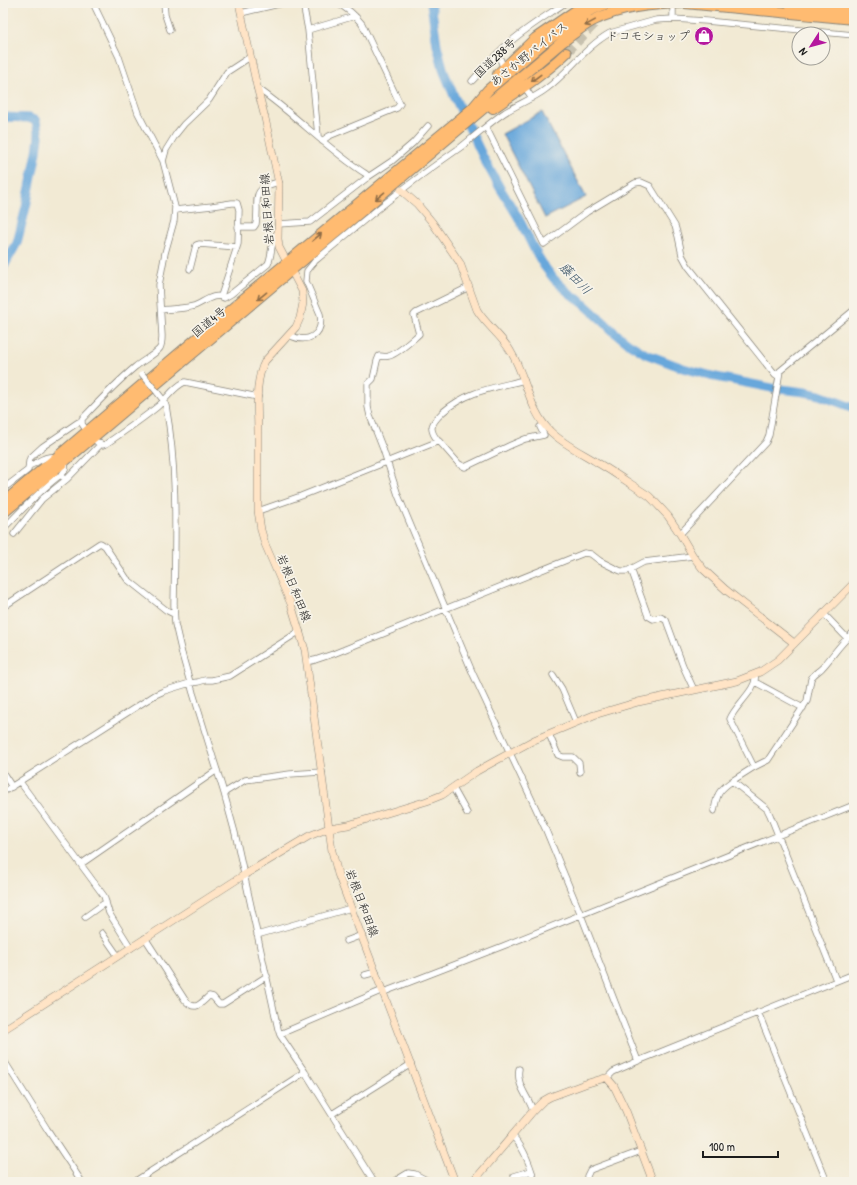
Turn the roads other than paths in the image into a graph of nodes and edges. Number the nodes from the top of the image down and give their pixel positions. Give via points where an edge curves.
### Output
1 (93, 3) edge
2 (164, 3) edge
3 (239, 3) edge
4 (283, 3) edge
5 (303, 3) edge
6 (337, 3) edge
7 (565, 3) edge
8 (587, 3) edge
9 (608, 3) edge
10 (685, 3) edge
11 (789, 3) edge
12 (678, 6) edge
13 (854, 10) edge
14 (241, 13) junction
15 (355, 16) junction
16 (673, 19) junction
17 (854, 19) edge
18 (170, 30) dead end
19 (308, 30) junction
20 (854, 35) edge
21 (498, 53) junction
22 (566, 53) tunnel mouth
23 (250, 57) junction
24 (502, 64) dead end
25 (472, 81) dead end
26 (257, 87) junction
27 (526, 89) dead end
28 (532, 98) junction
29 (473, 112) junction
30 (428, 126) dead end
31 (484, 128) junction
32 (452, 130) junction
33 (318, 136) junction
34 (322, 141) junction
35 (431, 148) junction
36 (163, 161) junction
37 (368, 177) junction
38 (279, 182) junction
39 (401, 190) junction
40 (175, 210) junction
41 (278, 224) junction
42 (238, 227) junction
43 (278, 232) junction
44 (238, 247) junction
45 (290, 267) junction
46 (190, 270) dead end
47 (469, 288) junction
48 (221, 296) junction
49 (161, 310) junction
50 (854, 310) edge
51 (289, 335) junction
52 (136, 366) junction
53 (780, 371) junction
54 (524, 380) junction
55 (258, 397) junction
56 (164, 401) junction
57 (81, 421) junction
58 (545, 426) junction
59 (90, 434) junction
60 (438, 441) junction
61 (101, 444) junction
62 (61, 458) junction
63 (386, 462) junction
64 (29, 466) junction
65 (63, 478) junction
66 (3, 490) edge
67 (3, 502) edge
68 (258, 511) junction
69 (3, 513) edge
70 (3, 529) edge
71 (14, 534) dead end
72 (680, 534) junction
73 (693, 556) junction
74 (631, 569) junction
75 (854, 583) edge
76 (3, 607) edge
77 (445, 609) junction
78 (823, 613) junction
79 (174, 614) junction
80 (300, 631) junction
81 (854, 632) edge
82 (847, 638) junction
83 (794, 643) junction
84 (307, 662) junction
85 (553, 675) dead end
86 (755, 678) junction
87 (190, 683) junction
88 (694, 690) junction
89 (802, 708) junction
90 (576, 722) junction
91 (549, 734) junction
92 (510, 753) junction
93 (754, 767) junction
94 (217, 770) junction
95 (322, 772) junction
96 (580, 772) dead end
97 (3, 773) edge
98 (732, 781) junction
99 (20, 782) junction
100 (12, 787) junction
101 (453, 788) junction
102 (3, 792) edge
103 (224, 794) junction
104 (854, 805) edge
105 (714, 811) dead end
106 (467, 814) dead end
107 (329, 828) junction
108 (778, 834) junction
109 (81, 864) junction
110 (244, 875) junction
111 (106, 902) junction
112 (351, 908) junction
113 (580, 915) junction
114 (85, 916) dead end
115 (102, 933) dead end
116 (362, 934) junction
117 (257, 935) junction
118 (145, 938) junction
119 (346, 941) dead end
120 (131, 948) junction
121 (118, 956) junction
122 (376, 972) junction
123 (854, 974) edge
124 (365, 975) dead end
125 (266, 976) junction
126 (836, 980) junction
127 (383, 991) junction
128 (758, 1012) junction
129 (3, 1030) edge
130 (280, 1034) junction
131 (3, 1059) edge
132 (638, 1061) junction
133 (411, 1064) junction
134 (519, 1069) dead end
135 (305, 1072) junction
136 (607, 1078) junction
137 (533, 1111) junction
138 (332, 1114) junction
139 (512, 1136) junction
140 (641, 1151) junction
141 (531, 1171) junction
142 (514, 1176) dead end
143 (82, 1182) edge
144 (134, 1182) edge
145 (374, 1182) edge
146 (393, 1182) edge
147 (430, 1182) edge
148 (455, 1182) edge
149 (473, 1182) edge
150 (535, 1182) edge
151 (587, 1182) edge
152 (654, 1182) edge
153 (827, 1182) edge

1 - 36 street via 119,57 138,113
2 - 18 street
3 - 14 street, 岩根日和田線
4 - 14 street
5 - 19 street
6 - 15 street
7 - 21 street
8 - 29 highway, 国道288号 via 536,38 479,91
9 - 29 highway, あさか野バイパス via 589,11 542,44 488,90
10 - 17 highway
11 - 13 highway
12 - 16 street
12 -> 29 highway, あさか野バイパス via 658,3 632,8 593,21
14 - 23 street, 岩根日和田線
15 - 19 street
15 - 34 street via 368,34 400,104 397,108
16 - 20 street
16 - 28 street via 656,20 604,36 556,81
19 - 33 street
21 - 24 street
21 - 25 street
22 -> 29 highway, 国道288号 via 555,64 490,110
23 - 26 street, 岩根日和田線
23 - 36 street via 227,72 209,100 176,134 166,150
26 - 33 street
26 - 38 street, 岩根日和田線
27 - 28 street
28 - 31 street via 504,113
29 - 32 highway, 国道288号
29 - 32 highway, 国道288号
30 - 37 street via 392,162
31 - 39 street
31 - 53 street via 544,244 587,212 636,183 641,182 650,186 675,226 682,255 688,266 774,374
32 - 35 highway, 国道288号
32 - 35 highway, 国道288号
33 - 34 street
34 - 37 street
35 - 45 highway, 国道4号
36 - 40 street
37 - 41 street via 310,222
38 - 41 street, 岩根日和田線
38 - 42 street via 267,184 258,193 255,226
39 - 47 street via 432,222 460,263
39 - 51 street via 308,268 306,281 320,314 320,327 310,338 301,339
40 - 42 street via 234,202 237,203 239,210
40 - 49 street via 159,285
41 - 43 street, 岩根日和田線
42 - 44 street
43 - 45 street, 岩根日和田線 via 279,247
43 - 48 street via 273,239 268,264 231,294 224,298
44 - 46 street via 196,245
44 - 48 street
45 - 51 street, 岩根日和田線 via 302,292 303,303 300,318
45 - 59 highway, 国道4号
47 - 54 street via 480,315 508,346
47 - 63 street via 416,313 414,315 419,334 404,348 390,356 379,356 373,379 368,384 368,407
48 - 49 street via 186,308
49 - 52 street via 161,347
50 - 53 street
51 - 55 street, 岩根日和田線 via 272,352 262,367
52 - 56 street, bridge
52 - 57 street
53 - 72 street via 770,434 766,442
54 - 58 street via 530,399
54 - 60 street via 475,392 456,402 439,415 432,425 432,431
55 - 56 street via 185,382
55 - 68 street, 岩根日和田線
56 - 61 street via 106,444
56 - 79 street via 171,437 175,483
57 - 59 street
57 - 64 street via 42,447 30,458
58 - 60 street via 540,427 544,435 505,447 465,467 459,464
58 - 72 street via 555,436 649,496
59 - 61 street
59 - 62 highway, 国道4号
60 - 63 street
61 - 65 street
62 - 64 street via 51,456
62 - 65 street via 65,470
62 - 67 highway, 国道4号
62 - 69 highway, 国道4号
63 - 68 street
63 - 77 street
64 - 66 street via 26,472
65 - 70 street via 59,476 40,491
65 - 71 street
68 - 80 street, 岩根日和田線 via 265,544
72 - 73 street
73 - 74 street via 644,562
73 - 83 street via 713,579
74 - 77 street via 621,571 591,554 584,553
74 - 88 street via 648,616 666,620
75 - 78 street
76 - 79 street via 100,543 105,546 130,582
77 - 84 street
77 - 92 street
78 - 82 street
78 - 83 street
79 - 87 street via 176,633
80 - 84 street, 岩根日和田線
80 - 87 street via 230,676
81 - 82 street
82 - 89 street via 812,676 808,698
83 - 86 street
84 - 95 street, 岩根日和田線
85 - 90 street
86 - 88 street
86 - 89 street
86 - 93 street via 751,689 730,719
87 - 94 street
87 - 99 street via 155,695
88 - 90 street via 594,714
89 - 93 street via 768,760
90 - 91 street
91 - 92 street
91 - 96 street via 558,754 563,758 573,757 579,763
92 - 101 street
92 - 113 street via 545,828
93 - 98 street
94 - 103 street
94 - 109 street
95 - 103 street via 245,780
95 - 107 street, 岩根日和田線
97 - 100 street
98 - 105 street via 720,790
98 - 108 street via 767,810
99 - 100 street
99 - 109 street
100 - 102 street
101 - 106 street
101 - 107 street via 427,801 348,825
103 - 110 street
104 - 108 street
107 - 110 street via 300,841
107 - 112 street, 岩根日和田線 via 334,860
108 - 113 street
108 - 126 street
109 - 111 street
110 - 117 street
110 - 118 street
111 - 114 street
111 - 120 street via 109,913
112 - 116 street, 岩根日和田線
112 - 117 street
113 - 127 street
113 - 132 street
115 - 121 street
116 - 119 street
116 - 122 street, 岩根日和田線
117 - 125 street
118 - 120 street
118 - 125 street via 185,1000 193,1006 199,1005 209,996 223,1004
120 - 121 street
121 - 129 street
122 - 124 street
122 - 127 street, 岩根日和田線
123 - 126 street
125 - 130 street
126 - 128 street
127 - 130 street
127 - 133 street, 岩根日和田線
128 - 132 street
128 - 153 street
130 - 135 street
131 - 143 street
132 - 136 street via 613,1072
133 - 138 street
133 - 148 street, 岩根日和田線
134 - 137 street via 520,1083
135 - 138 street
135 - 144 street
136 - 137 street via 550,1097
136 - 140 street via 614,1086 626,1111
137 - 139 street
138 - 145 street
139 - 141 street via 520,1145
139 - 149 street
140 - 151 street via 590,1170
140 - 152 street
141 - 142 street
141 - 150 street
146 - 147 street via 408,1173

